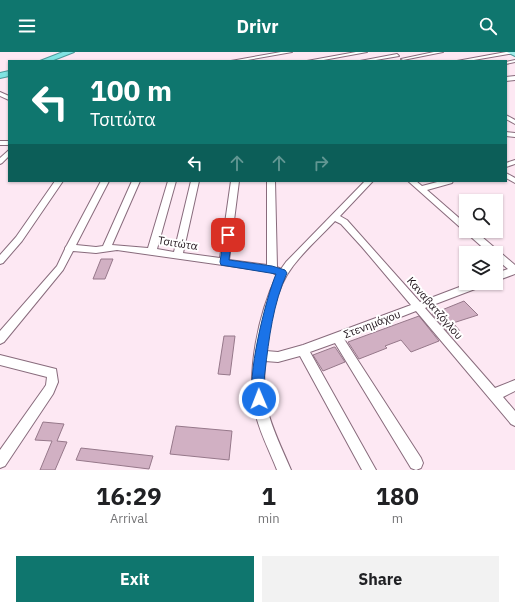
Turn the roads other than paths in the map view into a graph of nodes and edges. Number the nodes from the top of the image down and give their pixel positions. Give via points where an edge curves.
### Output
1 (70, 52) edge
2 (290, 52) edge
3 (323, 52) edge
4 (365, 52) edge
5 (402, 52) edge
6 (441, 52) edge
7 (514, 53) edge
8 (266, 54) edge
9 (394, 54) edge
10 (331, 57) junction
11 (47, 60) edge
12 (238, 60) edge
13 (314, 60) edge
14 (335, 60) edge
15 (367, 60) edge
16 (406, 60) edge
17 (466, 60) edge
18 (8, 153) edge
19 (0, 162) edge
20 (58, 182) edge
21 (104, 182) edge
22 (136, 182) edge
23 (172, 182) edge
24 (195, 182) edge
25 (235, 182) edge
26 (272, 182) edge
27 (368, 182) edge
28 (413, 182) edge
29 (446, 182) edge
30 (421, 189) junction
31 (334, 217) junction
32 (459, 222) edge
33 (478, 238) edge
34 (488, 246) edge
35 (107, 247) junction
36 (70, 248) junction
37 (152, 251) junction
38 (178, 255) junction
39 (503, 259) edge
40 (0, 261) edge
41 (224, 262) junction
42 (515, 270) edge
43 (277, 271) junction
44 (503, 274) edge
45 (461, 290) edge
46 (418, 306) junction
47 (337, 337) junction
48 (0, 339) edge
49 (303, 350) junction
50 (261, 356) junction
51 (0, 360) edge
52 (515, 385) edge
53 (494, 395) junction
54 (515, 420) edge
55 (0, 461) edge
56 (416, 463) dead end
57 (284, 470) edge
58 (369, 470) edge

1 - 11 highway
2 - 8 street
3 - 10 street
4 - 10 street
5 - 9 street
6 - 16 street
7 - 17 street
8 - 12 street
9 - 15 street
9 - 16 street
10 - 13 street
10 - 14 street
18 - 19 street
20 - 40 street via 19,239
21 - 36 street
22 - 35 street
23 - 37 street
24 - 38 street
25 - 41 street
26 - 43 street
27 - 31 street
28 - 30 street
29 - 30 street
30 - 32 street
31 - 43 street
31 - 46 street, Καναβατζόγλου via 344,222
33 - 34 street
35 - 36 street, Τσιτώτα via 96,250
35 - 37 street, Τσιτώτα
36 - 48 street via 58,270
37 - 38 street, Τσιτώτα
38 - 41 street, Τσιτώτα
39 - 42 street
41 - 43 street, Τσιτώτα
42 - 44 street
43 - 50 street
45 - 46 street, Στενημάχου
46 - 47 street, Στενημάχου
46 - 53 street, Καναβατζόγλου
47 - 49 street, Στενημάχου
47 - 56 street
49 - 50 street, Στενημάχου via 278,356
49 - 58 street
50 - 57 street via 258,390 260,408
51 - 55 street via 52,374 53,378 50,389
52 - 53 street
53 - 54 street, Καναβατζόγλου

